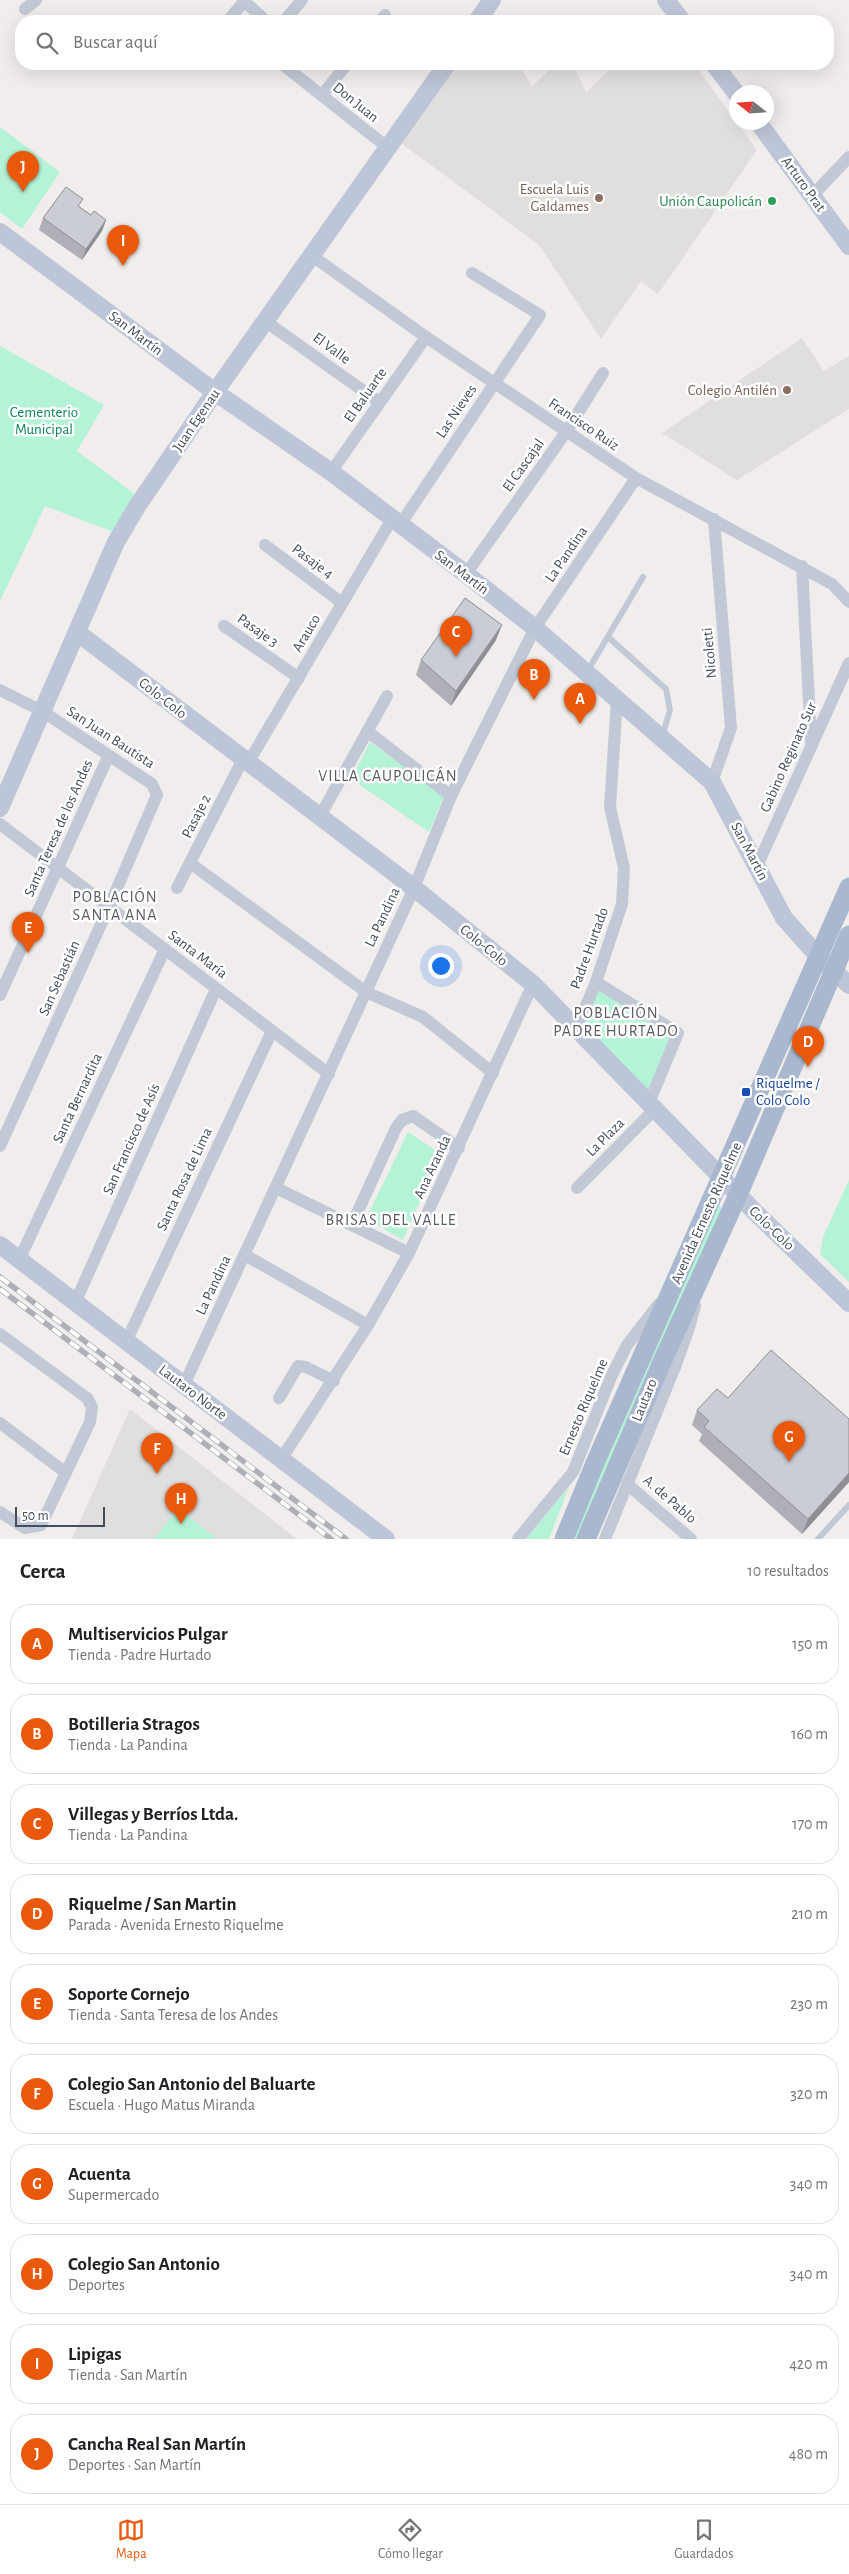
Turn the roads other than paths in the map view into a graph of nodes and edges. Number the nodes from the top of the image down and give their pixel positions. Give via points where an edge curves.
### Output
1 (36, 0) edge
2 (302, 0) edge
3 (492, 0) edge
4 (666, 0) edge
5 (244, 1) edge
6 (25, 10) dead end
7 (233, 15) edge
8 (259, 15) edge
9 (289, 15) edge
10 (481, 15) edge
11 (677, 15) edge
12 (295, 70) edge
13 (342, 70) edge
14 (442, 70) edge
15 (719, 70) edge
16 (730, 85) edge
17 (322, 95) junction
18 (764, 130) edge
19 (387, 147) junction
20 (849, 157) edge
21 (813, 195) junction
22 (0, 232) edge
23 (849, 246) edge
24 (312, 255) junction
25 (472, 273) dead end
26 (265, 321) junction
27 (426, 337) junction
28 (603, 373) dead end
29 (494, 383) junction
30 (215, 392) junction
31 (379, 402) junction
32 (566, 432) junction
33 (331, 472) junction
34 (636, 478) junction
35 (714, 519) junction
36 (396, 522) junction
37 (265, 545) dead end
38 (802, 566) junction
39 (466, 574) junction
40 (642, 577) dead end
41 (849, 602) edge
42 (342, 603) junction
43 (224, 626) dead end
44 (535, 628) junction
45 (78, 632) junction
46 (608, 637) junction
47 (849, 663) edge
48 (587, 673) junction
49 (299, 678) junction
50 (0, 690) edge
51 (387, 696) dead end
52 (617, 700) junction
53 (42, 711) junction
54 (367, 731) junction
55 (662, 738) junction
56 (812, 744) junction
57 (108, 756) junction
58 (246, 761) junction
59 (712, 782) junction
60 (157, 795) joint
61 (451, 796) junction
62 (0, 808) edge
63 (319, 818) junction
64 (0, 824) edge
65 (190, 863) junction
66 (758, 864) junction
67 (58, 868) junction
68 (849, 887) edge
69 (177, 888) dead end
70 (414, 888) junction
71 (109, 906) junction
72 (849, 935) edge
73 (165, 949) junction
74 (818, 956) junction
75 (833, 970) junction
76 (596, 982) junction
77 (533, 984) junction
78 (849, 985) edge
79 (216, 989) junction
80 (366, 992) junction
81 (0, 995) edge
82 (577, 1027) junction
83 (272, 1031) junction
84 (493, 1073) junction
85 (329, 1074) junction
86 (652, 1106) junction
87 (0, 1146) edge
88 (459, 1148) junction
89 (722, 1178) junction
90 (276, 1188) junction
91 (577, 1188) dead end
92 (738, 1195) junction
93 (352, 1224) junction
94 (0, 1245) edge
95 (245, 1254) junction
96 (409, 1254) junction
97 (19, 1260) junction
98 (703, 1270) junction
99 (674, 1284) junction
100 (75, 1302) junction
101 (849, 1303) edge
102 (368, 1325) junction
103 (0, 1334) edge
104 (126, 1342) junction
105 (334, 1381) junction
106 (184, 1385) junction
107 (280, 1398) dead end
108 (0, 1423) edge
109 (282, 1458) junction
110 (66, 1473) junction
111 (628, 1484) junction
112 (849, 1505) edge
113 (0, 1512) edge
114 (386, 1539) edge
115 (518, 1539) edge
116 (564, 1539) edge
117 (586, 1539) edge
118 (605, 1539) edge
119 (691, 1539) edge
120 (818, 1539) edge

1 - 6 street
2 - 9 street
3 - 10 main road
4 - 11 main road
5 - 7 street
5 - 8 street
12 - 17 street, Don Juan
13 - 17 street
14 - 19 main road, Juan Egenau
15 - 16 main road
17 - 19 street, Don Juan
18 - 21 main road, Arturo Prat
19 - 24 main road, Juan Egenau
20 - 21 street
21 - 23 main road, Arturo Prat
22 - 30 main road, San Martín
24 - 26 main road, Juan Egenau
24 - 27 street, Francisco Ruiz
25 - 29 street, Las Nieves via 540,315
26 - 30 main road, Juan Egenau
26 - 31 street, El Valle
27 - 29 street, Francisco Ruiz
27 - 31 street, El Baluarte
28 - 32 street, El Cascajal
29 - 32 street, Francisco Ruiz
29 - 36 street, Las Nieves
30 - 33 main road, San Martín
30 - 45 main road, Juan Egenau via 116,542
31 - 33 street, El Baluarte
32 - 34 street, Francisco Ruiz
32 - 39 street, El Cascajal
33 - 36 main road, San Martín
34 - 35 street, Francisco Ruiz
34 - 44 street, La Pandina
35 - 38 street, Francisco Ruiz
35 - 59 street, Nicoletti via 731,728
36 - 39 main road, San Martín
36 - 42 street, Arauco
37 - 42 street, Pasaje 4
38 - 41 street, Francisco Ruiz via 832,584
38 - 56 street
39 - 44 main road, San Martín
40 - 46 lane
42 - 49 street, Arauco
43 - 49 street, Pasaje 3
44 - 48 main road, San Martín
44 - 61 street, La Pandina
45 - 53 main road, Juan Egenau
45 - 58 main road, Colo-Colo
46 - 48 lane
46 - 55 lane via 666,689 670,710
47 - 56 street, Gabino Reginato Sur
48 - 52 main road, San Martín
49 - 58 street, Arauco
50 - 53 street, San Juan Bautista
51 - 54 street
52 - 55 main road, San Martín
52 - 76 street, Padre Hurtado via 610,807 624,868 622,904
53 - 57 street, San Juan Bautista
53 - 62 main road, Juan Egenau
54 - 61 street
54 - 63 street
55 - 59 main road, San Martín
56 - 66 street, Gabino Reginato Sur
57 - 60 street, San Juan Bautista via 152,784
57 - 67 street, Santa Teresa de los Andes
58 - 63 main road, Colo-Colo
58 - 65 street, Pasaje 2
59 - 66 main road, San Martín
60 - 71 street, San Sebastián
61 - 70 street, La Pandina
63 - 70 main road, Colo-Colo
64 - 67 street, Santa María
65 - 69 street, Pasaje 2
65 - 80 street
66 - 74 main road, San Martín via 784,918
67 - 71 street, Santa María
67 - 81 street, Santa Teresa de los Andes
68 - 74 main road, Avenida Ernesto Riquelme
70 - 77 main road, Colo-Colo
70 - 80 street, La Pandina
71 - 73 street, Santa María
71 - 87 street, San Sebastián
72 - 75 main road, Avenida Ernesto Riquelme
73 - 79 street, Santa María
73 - 97 street, Santa Bernardita
74 - 75 main road, San Martín
74 - 89 main road, Avenida Ernesto Riquelme
75 - 78 main road, San Martín
75 - 92 main road, Avenida Ernesto Riquelme
76 - 82 street, Padre Hurtado
76 - 86 street, La Plaza via 678,1033
77 - 82 main road, Colo-Colo
77 - 84 street, Ana Aranda
79 - 83 street, Santa María
79 - 100 street, San Francisco de Asís
80 - 84 street via 423,1017
80 - 85 street, La Pandina
82 - 86 main road, Colo-Colo
83 - 85 street, Santa María
83 - 104 street, Santa Rosa de Lima
84 - 88 street, Ana Aranda
85 - 90 street, La Pandina
86 - 89 main road, Colo-Colo
86 - 91 street, La Plaza
88 - 93 street via 413,1116 402,1120
88 - 96 street, Ana Aranda
89 - 92 main road, Colo-Colo
89 - 99 main road, Avenida Ernesto Riquelme
90 - 93 street
90 - 95 street, La Pandina
92 - 98 main road, Avenida Ernesto Riquelme
92 - 101 main road, Colo-Colo
93 - 96 street
94 - 97 main road, Lautaro Norte
95 - 102 street
95 - 106 street, La Pandina
96 - 102 street, Ana Aranda
97 - 100 main road, Lautaro Norte
98 - 111 street, Lautaro via 688,1331
98 - 117 main road, Avenida Ernesto Riquelme
99 - 115 street, Ernesto Riquelme via 627,1345 573,1472
99 - 116 main road, Avenida Ernesto Riquelme
100 - 104 main road, Lautaro Norte
102 - 105 street, Ana Aranda
103 - 110 street via 87,1398 92,1407 91,1419
104 - 106 main road, Lautaro Norte
105 - 107 street via 298,1366
105 - 109 street, Ana Aranda
106 - 109 main road, Lautaro Norte
108 - 110 street
109 - 114 main road, Lautaro Norte
110 - 113 street via 41,1525 25,1528
111 - 118 street, Lautaro
111 - 119 street, A. de Pablo
112 - 120 lane

